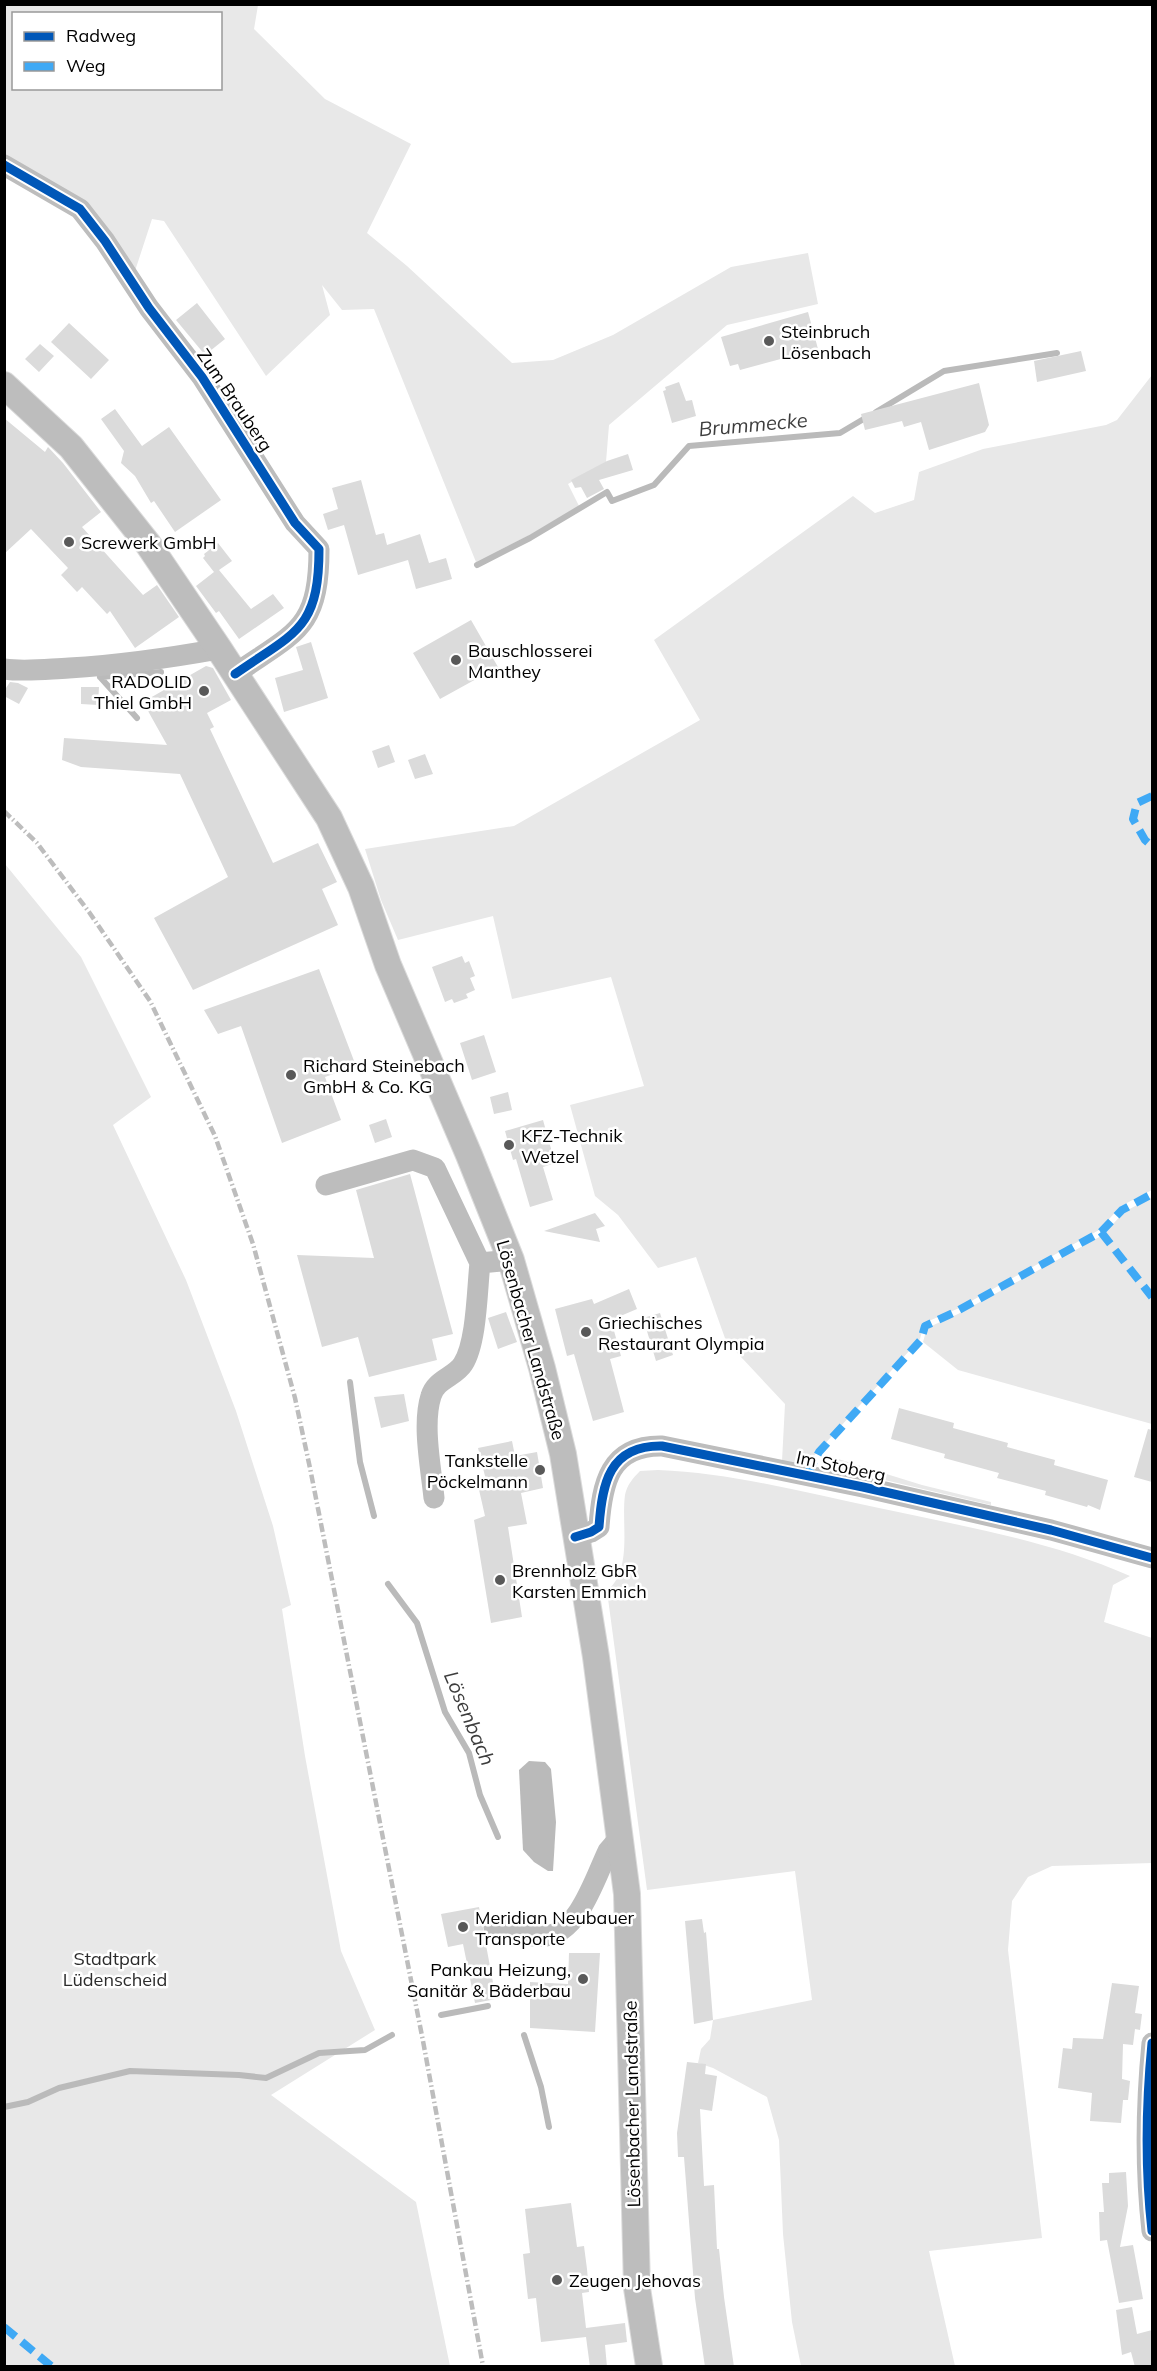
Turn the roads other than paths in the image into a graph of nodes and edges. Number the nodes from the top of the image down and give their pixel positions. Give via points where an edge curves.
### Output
1 (4, 165) edge
2 (4, 385) edge
3 (219, 649) junction
4 (4, 669) edge
5 (235, 674) junction
6 (326, 1185) dead end
7 (511, 1260) junction
8 (480, 1263) junction
9 (434, 1498) dead end
10 (575, 1537) junction
11 (1152, 1558) edge
12 (622, 1842) junction
13 (494, 1928) dead end
14 (1152, 2043) edge
15 (1152, 2231) edge
16 (649, 2367) edge

1 - 5 street, Zum Brauberg via 80,209 202,377 295,523 319,549 316,592 303,624 285,641
2 - 3 main road, Lösenbacher Landstraße via 71,447 148,544
3 - 4 street via 80,667
3 - 5 main road, Lösenbacher Landstraße
5 - 7 main road, Lösenbacher Landstraße via 329,818 361,887 388,964
6 - 8 street via 413,1160 435,1168
7 - 8 street
7 - 10 main road, Lösenbacher Landstraße via 563,1454
8 - 9 street via 474,1326 463,1365 441,1380 431,1394 427,1418
10 - 11 street, Im Stoberg via 599,1527 602,1494 611,1469 627,1455 655,1446 863,1487 1051,1530
10 - 12 main road, Lösenbacher Landstraße
12 - 13 street via 608,1851 583,1904 564,1930 546,1936
12 - 16 main road, Lösenbacher Landstraße via 627,1894 637,2288
14 - 15 street via 1148,2117

